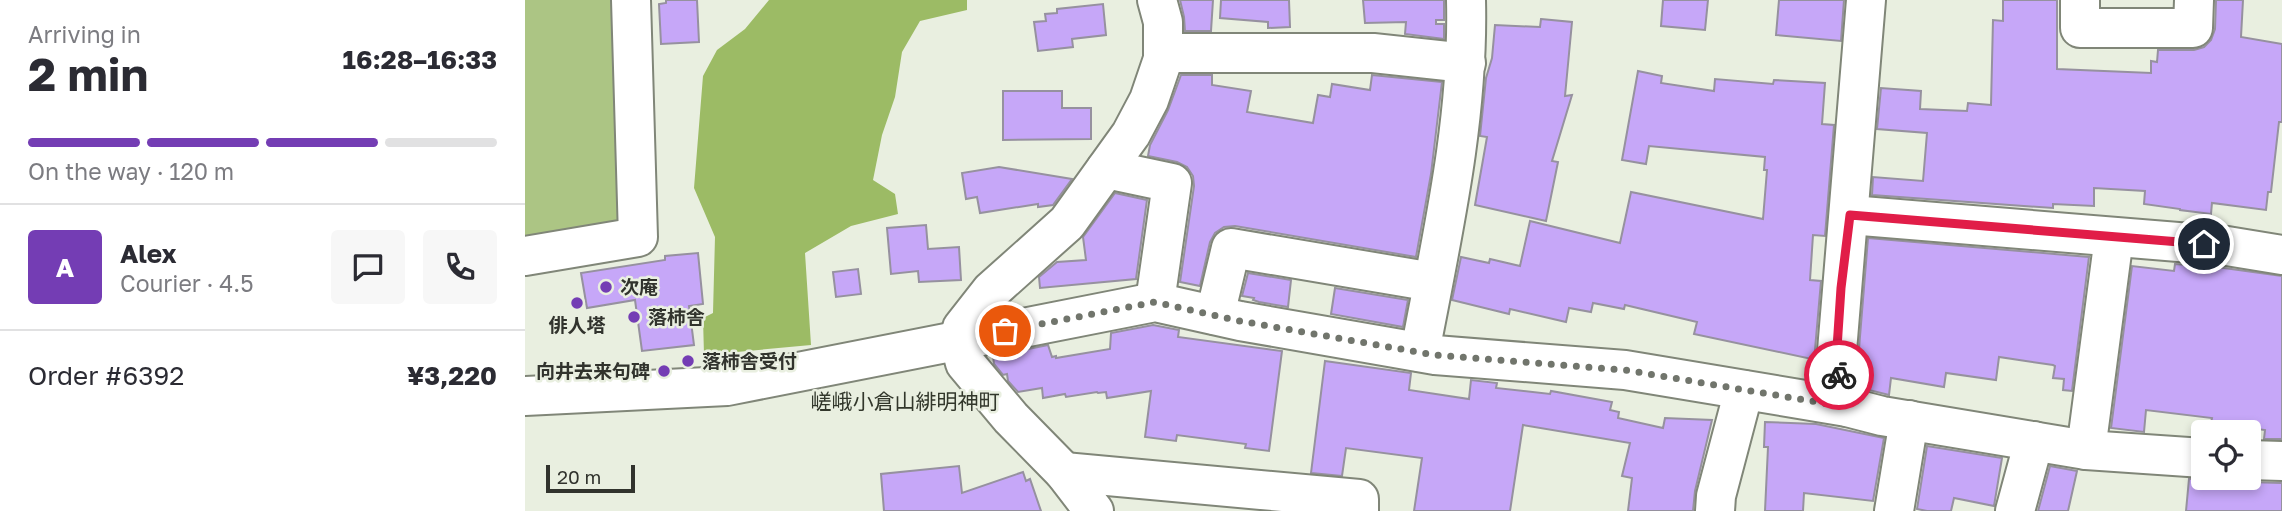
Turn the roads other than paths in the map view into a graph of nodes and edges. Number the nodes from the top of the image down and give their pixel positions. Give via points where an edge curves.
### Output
1 (631, 0) edge
2 (1157, 0) edge
3 (1466, 0) edge
4 (1866, 0) edge
5 (2080, 0) edge
6 (2194, 0) edge
7 (1163, 53) junction
8 (1466, 63) junction
9 (1106, 169) junction
10 (1850, 215) junction
11 (2114, 237) junction
12 (2282, 255) edge
13 (525, 256) edge
14 (1433, 282) junction
15 (1155, 302) junction
16 (1215, 315) junction
17 (959, 340) junction
18 (1420, 352) junction
19 (1744, 390) junction
20 (525, 396) edge
21 (1847, 407) junction
22 (1909, 420) junction
23 (2034, 440) junction
24 (2086, 450) junction
25 (2191, 457) edge
26 (2261, 460) edge
27 (2282, 461) edge
28 (1064, 472) junction
29 (1094, 511) edge
30 (1359, 511) edge
31 (1715, 511) edge
32 (1894, 511) edge
33 (2015, 511) edge

1 - 13 street via 638,237
2 - 7 street
3 - 8 street
4 - 10 street
5 - 6 street via 2080,28 2193,28
7 - 8 street via 1373,53
7 - 9 street via 1149,100
8 - 14 street
9 - 15 street via 1172,183
9 - 17 street via 1067,223 991,291 962,328
10 - 11 street
10 - 21 street via 1836,363
11 - 12 street
11 - 24 street
14 - 16 street via 1231,248
14 - 18 street
15 - 16 street
15 - 17 street
16 - 18 street
17 - 20 street via 727,386
17 - 28 street via 964,363
18 - 19 street via 1625,370
19 - 21 street
19 - 31 street
21 - 22 street
22 - 23 street
22 - 32 street
23 - 24 street
23 - 33 street
24 - 25 street
26 - 27 street
28 - 29 street
28 - 30 street via 1359,499

